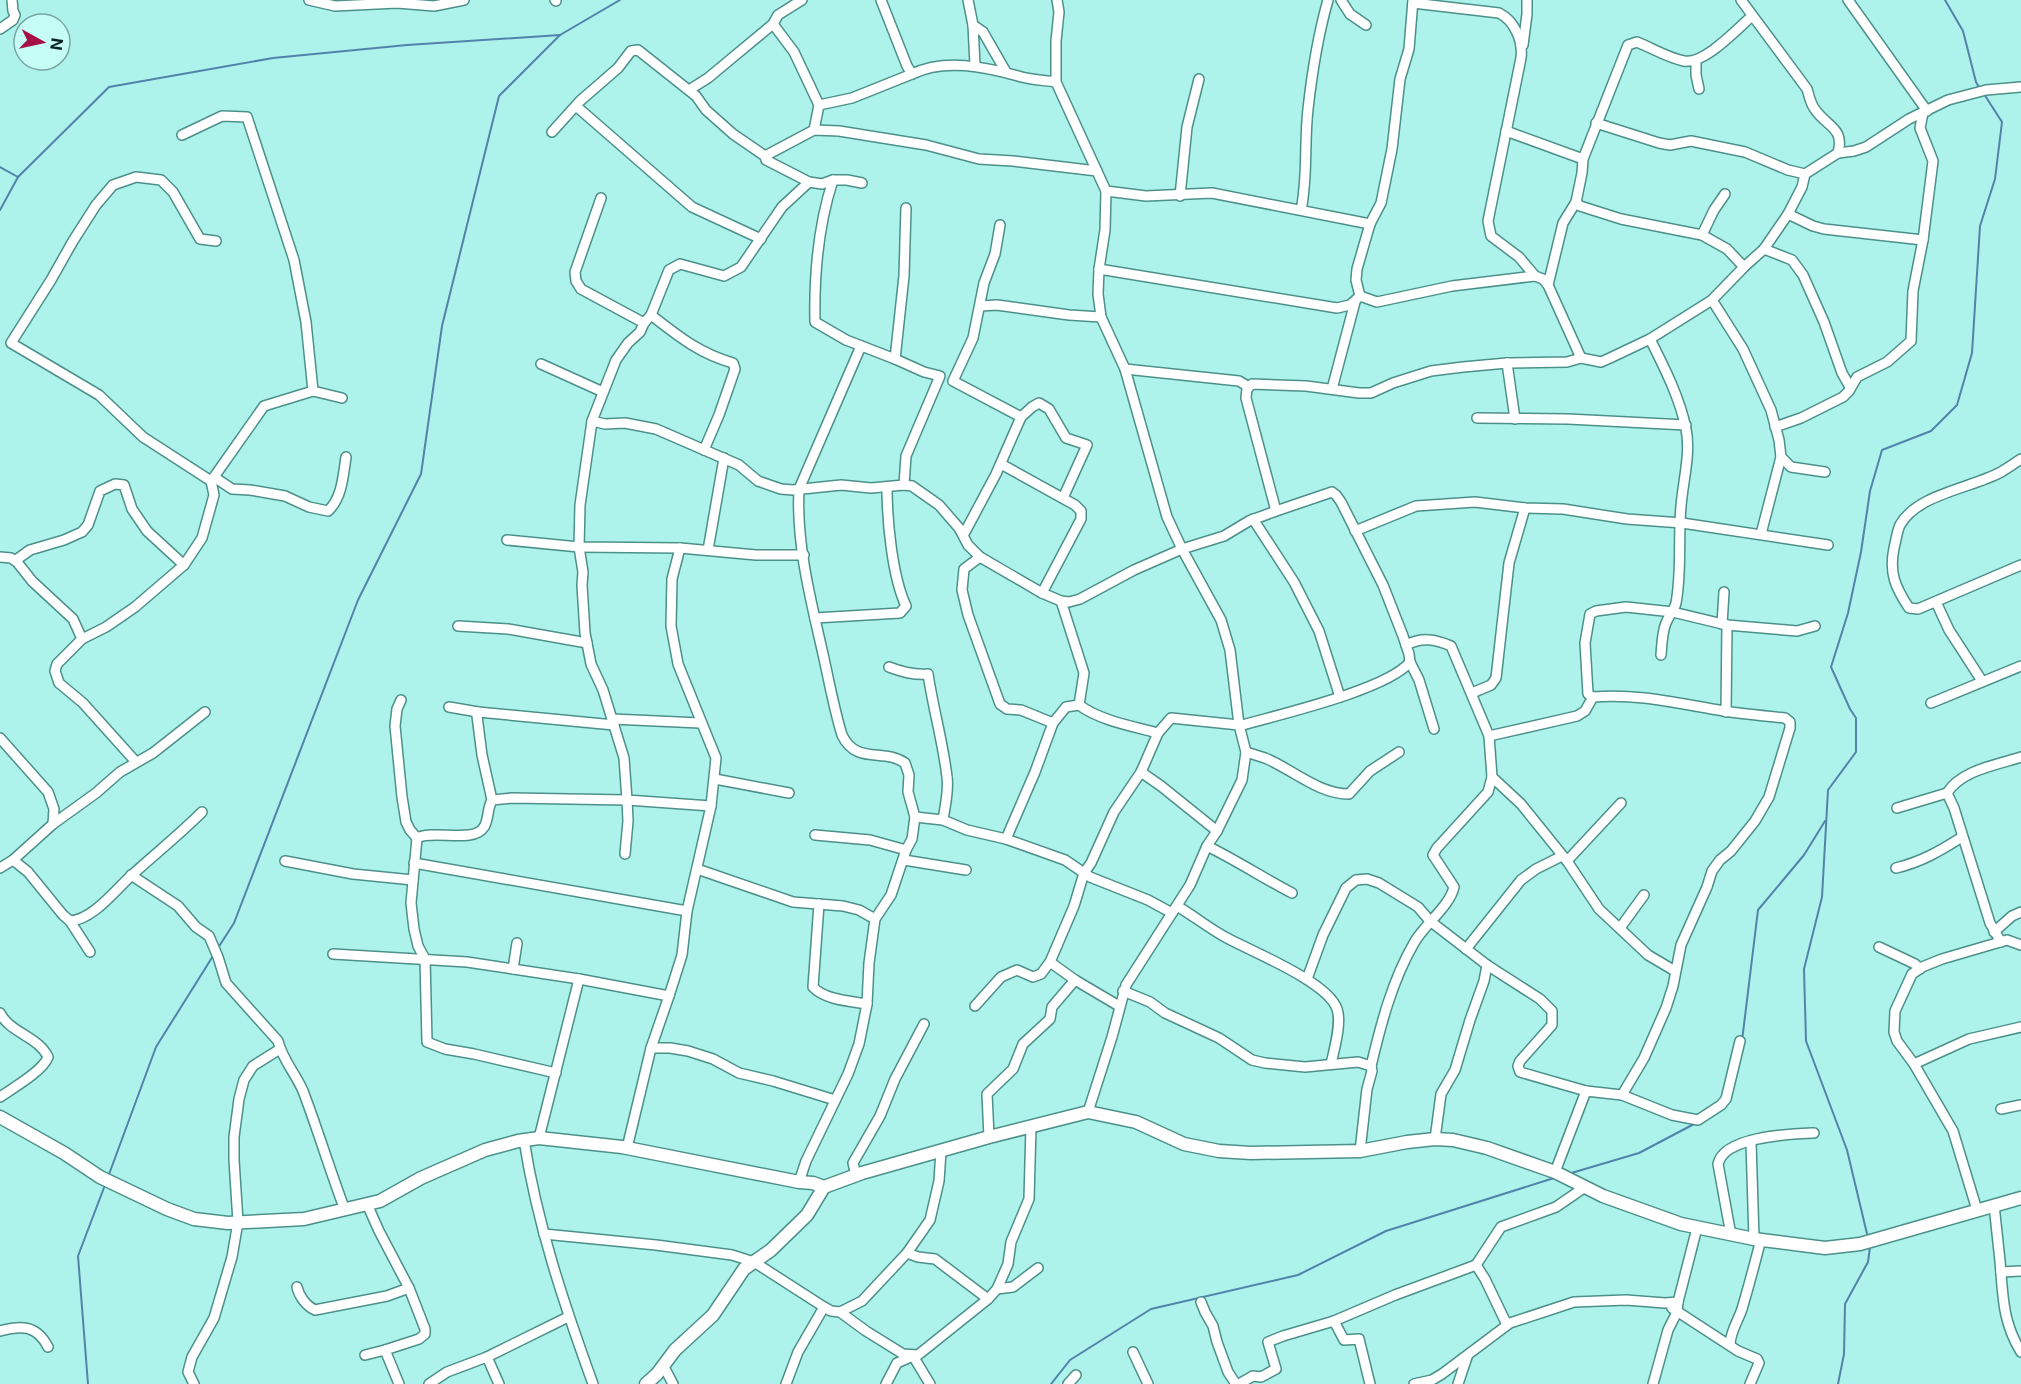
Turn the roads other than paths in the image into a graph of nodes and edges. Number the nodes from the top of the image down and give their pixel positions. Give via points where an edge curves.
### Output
1 (12, 0) edge
2 (309, 0) edge
3 (464, 0) edge
4 (802, 0) edge
5 (881, 0) edge
6 (968, 0) edge
7 (1057, 0) edge
8 (1328, 0) edge
9 (1341, 0) edge
10 (1527, 0) edge
11 (1741, 0) edge
12 (1848, 0) edge
13 (1413, 2) edge
14 (1752, 16) junction
15 (773, 24) junction
16 (973, 25) junction
17 (1366, 26) dead end
18 (0, 29) edge
19 (1522, 48) junction
20 (1696, 60) junction
21 (975, 65) junction
22 (1006, 72) junction
23 (912, 74) junction
24 (1199, 79) dead end
25 (1056, 82) junction
26 (2021, 87) edge
27 (1699, 89) dead end
28 (689, 90) junction
29 (819, 105) junction
30 (576, 106) junction
31 (1925, 112) junction
32 (1596, 123) junction
33 (814, 130) junction
34 (1506, 131) junction
35 (552, 132) dead end
36 (182, 135) dead end
37 (1838, 153) junction
38 (765, 156) junction
39 (1583, 159) junction
40 (1097, 171) junction
41 (1805, 174) junction
42 (832, 180) junction
43 (809, 182) junction
44 (862, 183) dead end
45 (1106, 190) junction
46 (1725, 194) dead end
47 (1180, 196) junction
48 (601, 198) dead end
49 (1576, 202) junction
50 (906, 208) dead end
51 (1301, 210) junction
52 (1788, 214) junction
53 (1370, 224) junction
54 (1000, 225) dead end
55 (1702, 236) junction
56 (761, 239) junction
57 (1923, 240) junction
58 (216, 241) dead end
59 (1764, 249) junction
60 (1744, 267) junction
61 (1099, 269) junction
62 (1535, 276) junction
63 (1548, 285) junction
64 (1358, 299) junction
65 (1712, 300) junction
66 (980, 306) junction
67 (1101, 317) junction
68 (647, 319) junction
69 (1650, 339) junction
70 (861, 346) junction
71 (1581, 358) junction
72 (895, 359) junction
73 (1507, 363) junction
74 (541, 364) dead end
75 (1125, 369) junction
76 (940, 376) junction
77 (953, 381) junction
78 (1249, 387) junction
79 (1850, 387) junction
80 (1332, 389) junction
81 (313, 391) junction
82 (603, 392) junction
83 (342, 398) dead end
84 (1021, 417) junction
85 (1477, 418) dead end
86 (1515, 419) junction
87 (592, 421) junction
88 (1686, 425) junction
89 (1775, 427) junction
90 (704, 450) junction
91 (1781, 457) junction
92 (346, 458) dead end
93 (724, 458) junction
94 (2021, 459) edge
95 (1001, 464) junction
96 (1825, 472) dead end
97 (213, 479) junction
98 (903, 485) junction
99 (887, 487) junction
100 (799, 489) junction
101 (1063, 498) junction
102 (1525, 508) junction
103 (1276, 511) junction
104 (1253, 519) junction
105 (1682, 524) junction
106 (1356, 531) junction
107 (964, 534) junction
108 (1761, 534) junction
109 (507, 540) dead end
110 (1828, 545) dead end
111 (579, 547) junction
112 (680, 548) junction
113 (1182, 549) junction
114 (708, 550) junction
115 (804, 555) junction
116 (0, 557) edge
117 (980, 557) junction
118 (16, 560) junction
119 (184, 565) junction
120 (2021, 565) edge
121 (1724, 592) dead end
122 (1042, 593) junction
123 (1061, 601) junction
124 (1935, 603) junction
125 (1673, 612) junction
126 (815, 618) junction
127 (1724, 625) junction
128 (458, 626) dead end
129 (1815, 626) dead end
130 (82, 639) junction
131 (586, 643) junction
132 (1406, 645) junction
133 (1661, 655) dead end
134 (1410, 662) junction
135 (2021, 666) edge
136 (890, 667) dead end
137 (1982, 681) junction
138 (1472, 693) junction
139 (1340, 697) junction
140 (1593, 697) junction
141 (401, 700) dead end
142 (1931, 703) dead end
143 (1079, 705) junction
144 (449, 707) dead end
145 (205, 712) dead end
146 (478, 712) junction
147 (1726, 712) junction
148 (613, 722) junction
149 (700, 723) junction
150 (1053, 723) junction
151 (1239, 725) junction
152 (1434, 729) dead end
153 (1158, 733) junction
154 (1489, 736) junction
155 (0, 738) edge
156 (1246, 752) junction
157 (1399, 752) dead end
158 (2021, 757) edge
159 (136, 762) junction
160 (1141, 772) junction
161 (1492, 777) junction
162 (715, 779) junction
163 (1947, 793) junction
164 (789, 794) dead end
165 (492, 800) junction
166 (627, 800) junction
167 (1621, 803) dead end
168 (711, 806) junction
169 (1897, 808) dead end
170 (202, 812) dead end
171 (915, 817) junction
172 (943, 820) junction
173 (53, 824) junction
174 (1217, 831) junction
175 (815, 835) dead end
176 (1962, 837) junction
177 (417, 838) junction
178 (1006, 839) junction
179 (1207, 846) junction
180 (906, 850) junction
181 (625, 854) dead end
182 (1564, 858) junction
183 (13, 860) junction
184 (904, 860) junction
185 (285, 861) dead end
186 (414, 863) junction
187 (0, 867) edge
188 (1896, 868) dead end
189 (697, 869) junction
190 (966, 870) dead end
191 (1084, 873) junction
192 (131, 875) junction
193 (413, 880) junction
194 (1292, 893) dead end
195 (1644, 895) dead end
196 (819, 904) junction
197 (1175, 909) junction
198 (687, 911) junction
199 (2021, 912) edge
200 (875, 919) junction
201 (70, 921) junction
202 (1430, 921) junction
203 (1620, 927) junction
204 (1994, 932) junction
205 (2001, 942) junction
206 (518, 943) dead end
207 (2021, 945) edge
208 (1880, 946) dead end
209 (1466, 949) junction
210 (90, 952) dead end
211 (333, 954) dead end
212 (425, 958) junction
213 (1050, 962) junction
214 (1487, 964) junction
215 (513, 969) junction
216 (1920, 969) junction
217 (1675, 972) junction
218 (579, 979) junction
219 (1307, 979) junction
220 (1075, 980) junction
221 (1124, 991) junction
222 (669, 996) junction
223 (867, 1005) junction
224 (975, 1006) dead end
225 (1119, 1006) junction
226 (0, 1013) edge
227 (924, 1024) dead end
228 (2021, 1027) edge
229 (1740, 1041) dead end
230 (651, 1048) junction
231 (280, 1049) junction
232 (1331, 1064) junction
233 (1914, 1064) junction
234 (1371, 1066) junction
235 (556, 1073) junction
236 (1586, 1091) junction
237 (1622, 1095) junction
238 (0, 1097) edge
239 (835, 1100) junction
240 (2021, 1105) edge
241 (2001, 1108) dead end
242 (1088, 1112) junction
243 (0, 1117) edge
244 (1031, 1126) junction
245 (1814, 1133) dead end
246 (989, 1137) junction
247 (539, 1138) junction
248 (1435, 1138) junction
249 (524, 1140) junction
250 (1751, 1142) junction
251 (627, 1148) junction
252 (940, 1151) junction
253 (1360, 1151) junction
254 (1555, 1172) junction
255 (856, 1175) junction
256 (799, 1182) junction
257 (824, 1187) junction
258 (1585, 1187) junction
259 (2021, 1198) edge
260 (368, 1204) junction
261 (1994, 1204) junction
262 (345, 1210) junction
263 (1977, 1210) junction
264 (238, 1222) junction
265 (1697, 1228) junction
266 (544, 1234) junction
267 (1731, 1235) junction
268 (1757, 1239) junction
269 (907, 1253) junction
270 (754, 1262) junction
271 (1476, 1265) junction
272 (1038, 1268) dead end
273 (2021, 1271) edge
274 (2001, 1272) junction
275 (297, 1287) dead end
276 (409, 1288) junction
277 (996, 1289) junction
278 (988, 1299) junction
279 (1202, 1302) dead end
280 (824, 1307) junction
281 (1677, 1307) junction
282 (840, 1311) junction
283 (568, 1317) junction
284 (1334, 1320) junction
285 (1507, 1325) junction
286 (0, 1331) edge
287 (1730, 1341) junction
288 (48, 1347) dead end
289 (385, 1350) junction
290 (1133, 1352) dead end
291 (2021, 1352) edge
292 (365, 1355) dead end
293 (913, 1356) junction
294 (1467, 1356) junction
295 (487, 1357) junction
296 (663, 1365) junction
297 (1076, 1375) dead end
298 (1264, 1380) edge
299 (194, 1384) edge
300 (399, 1384) edge
301 (429, 1384) edge
302 (499, 1384) edge
303 (593, 1384) edge
304 (646, 1384) edge
305 (673, 1384) edge
306 (786, 1384) edge
307 (886, 1384) edge
308 (930, 1384) edge
309 (1068, 1384) edge
310 (1148, 1384) edge
311 (1238, 1384) edge
312 (1370, 1384) edge
313 (1414, 1384) edge
314 (1458, 1384) edge
315 (1653, 1384) edge
316 (1750, 1384) edge

1 - 18 street via 14,18
2 - 3 street via 335,6 434,6
4 - 15 street via 778,15
5 - 23 street
6 - 16 street
7 - 25 street
8 - 51 street via 1308,110
9 - 17 street via 1350,14
10 - 19 street
11 - 14 street
12 - 31 street
13 - 19 street via 1499,13 1514,28
13 - 53 street via 1392,149 1381,203
14 - 20 street
14 - 37 street via 1807,89 1813,106 1838,132
15 - 28 street
15 - 29 street via 794,52
16 - 21 street
16 - 22 street via 984,32
19 - 34 street
20 - 27 street
20 - 32 street via 1682,61 1637,42 1628,45
21 - 22 street
21 - 23 street
22 - 25 street
23 - 29 street via 852,98
24 - 47 street via 1187,127
25 - 40 street
26 - 31 street via 1982,91 1948,100
28 - 30 street via 634,50
28 - 38 street via 733,134
29 - 33 street
30 - 35 street
30 - 56 street via 692,207
31 - 37 street via 1866,147
31 - 57 street via 1920,129 1933,160
32 - 39 street
32 - 41 street via 1659,143 1691,141 1745,152
33 - 38 street
33 - 40 street via 926,145 979,159
34 - 39 street
34 - 62 street via 1488,228 1491,236 1519,256
36 - 81 street via 222,116 247,117 294,260
37 - 41 street
38 - 43 street
39 - 49 street
40 - 45 street
41 - 52 street
42 - 43 street via 822,184
42 - 44 street
42 - 70 street via 821,229 815,322
43 - 56 street via 782,207
45 - 47 street
45 - 61 street
46 - 55 street
47 - 51 street via 1212,194
48 - 68 street via 575,272 576,281 581,289
49 - 55 street via 1621,219
49 - 63 street via 1563,223
50 - 72 street
51 - 53 street
52 - 57 street via 1824,229
52 - 59 street
53 - 64 street via 1357,269
54 - 66 street
55 - 60 street via 1727,249
56 - 68 street via 741,267 724,276 680,264 669,270
57 - 79 street via 1913,291 1911,341 1887,362 1857,377
58 - 97 street via 200,239 173,192 161,180 136,177 113,185 96,205 12,343 99,395 143,437
59 - 60 street
59 - 79 street via 1792,260 1803,275
60 - 65 street
61 - 64 street via 1337,308
61 - 67 street
62 - 63 street
62 - 64 street via 1452,286 1377,302
63 - 71 street
64 - 80 street
65 - 69 street
65 - 89 street via 1743,349
66 - 67 street via 997,304
66 - 77 street via 973,338
67 - 75 street
68 - 82 street via 616,360
68 - 90 street via 712,357 733,363 735,369
69 - 71 street via 1601,362
69 - 88 street
70 - 72 street
70 - 100 street
71 - 73 street via 1567,362
72 - 76 street
73 - 80 street via 1431,371 1371,393
73 - 86 street
74 - 82 street
75 - 78 street via 1239,381
75 - 113 street via 1162,502
76 - 77 street
76 - 98 street via 906,456
77 - 84 street
78 - 80 street via 1258,383
78 - 103 street via 1246,398
79 - 89 street via 1843,397
81 - 83 street
81 - 97 street via 264,406
82 - 87 street
84 - 95 street
84 - 101 street via 1039,403 1049,409 1066,438 1087,445
85 - 86 street
86 - 88 street
87 - 90 street via 656,429
87 - 111 street via 581,495
88 - 105 street
89 - 91 street
90 - 93 street
91 - 96 street via 1791,467
91 - 108 street
92 - 97 street via 336,504 328,511 285,496 232,489
93 - 100 street via 771,487
93 - 114 street
94 - 124 street via 2001,472 1929,501 1912,511 1900,525 1891,563 1900,595 1909,608
95 - 101 street
95 - 107 street
97 - 119 street via 214,495 202,538
98 - 99 street
98 - 107 street via 912,486 939,505
99 - 100 street via 841,485
99 - 126 street via 899,592 906,606 900,613
100 - 115 street
101 - 122 street via 1076,505 1081,519
102 - 105 street
102 - 106 street via 1475,502 1416,506
102 - 138 street via 1509,563 1496,678 1491,685
103 - 104 street
103 - 106 street via 1332,492
104 - 113 street via 1224,536
104 - 139 street via 1294,582 1319,631
105 - 108 street
105 - 125 street
106 - 132 street via 1383,585
107 - 117 street
108 - 110 street
109 - 111 street
111 - 112 street
111 - 131 street
112 - 114 street
112 - 149 street via 672,579 671,626 678,664
113 - 123 street via 1080,599
113 - 151 street via 1221,620 1230,650
114 - 115 street
115 - 126 street
116 - 118 street
117 - 122 street
117 - 150 street via 964,569 962,590 1000,704
118 - 119 street via 30,550 82,532 100,491 115,484 124,485 132,509 147,531
118 - 130 street via 32,581 73,619
119 - 130 street via 135,607
120 - 124 street
121 - 127 street
122 - 123 street
123 - 143 street via 1084,674
124 - 137 street
125 - 127 street
125 - 133 street via 1665,626
125 - 140 street via 1626,607 1590,614 1585,653 1588,694
126 - 171 street via 847,745 858,752 897,758 905,763
127 - 129 street via 1797,631
127 - 147 street
128 - 131 street via 508,629
130 - 159 street via 57,664 59,683 83,703
131 - 148 street
132 - 134 street
132 - 138 street via 1436,640 1451,646
134 - 139 street via 1402,670
134 - 152 street
135 - 137 street
136 - 172 street via 903,673 928,674 947,777
137 - 142 street
138 - 154 street
139 - 151 street
140 - 147 street via 1644,697
140 - 154 street via 1576,717
141 - 177 street via 395,726 402,797 406,822
143 - 150 street via 1066,707
143 - 153 street
144 - 146 street
145 - 159 street
146 - 148 street
146 - 165 street
147 - 217 street via 1785,718 1790,728 1769,797 1749,828 1712,871 1681,945
148 - 149 street
148 - 166 street via 624,758
149 - 162 street via 716,758
150 - 178 street
151 - 153 street via 1170,718
151 - 156 street
153 - 160 street
154 - 161 street
155 - 173 street via 48,792 54,809
156 - 157 street via 1339,794 1348,794 1370,771
156 - 174 street via 1242,780
158 - 163 street via 1974,772 1953,783
159 - 173 street
160 - 174 street
160 - 191 street via 1114,812
161 - 182 street via 1521,804
161 - 202 street via 1488,792 1437,848 1434,855 1454,887
162 - 164 street
162 - 168 street
163 - 169 street
163 - 176 street
165 - 166 street
165 - 177 street via 483,830 476,834
166 - 168 street
166 - 181 street
167 - 182 street
168 - 189 street
170 - 192 street
171 - 172 street
171 - 180 street
172 - 178 street
173 - 183 street
174 - 179 street
175 - 180 street via 870,840
176 - 188 street via 1934,855
176 - 204 street
177 - 186 street
178 - 191 street via 1065,860
179 - 194 street
179 - 197 street
180 - 184 street
182 - 203 street via 1599,909
182 - 209 street via 1521,880
183 - 187 street
183 - 201 street
184 - 190 street
184 - 200 street via 891,895
185 - 193 street
186 - 193 street
186 - 198 street
189 - 196 street via 793,902
189 - 198 street
191 - 197 street
191 - 213 street
192 - 201 street via 84,918
192 - 231 street via 178,906 209,936 226,983 278,1041
193 - 212 street via 414,929
195 - 203 street
196 - 200 street via 859,910
196 - 223 street via 813,987 826,996
197 - 219 street
197 - 221 street
198 - 222 street via 682,955
199 - 204 street
200 - 223 street
201 - 210 street
202 - 209 street
202 - 219 street via 1418,907 1379,883 1356,880 1346,888 1334,912
202 - 234 street via 1414,943 1386,1007
203 - 217 street via 1648,955
204 - 205 street
205 - 207 street
205 - 216 street
206 - 215 street
208 - 216 street
209 - 214 street
211 - 212 street
212 - 215 street
212 - 235 street via 428,1042
213 - 220 street
213 - 224 street via 1041,974 1033,977 1017,970 1001,977
214 - 236 street via 1552,1011 1552,1025 1520,1061 1520,1072
214 - 248 street via 1455,1070 1441,1094
215 - 218 street
216 - 233 street via 1912,974 1894,1011 1894,1032
217 - 237 street via 1666,1008
218 - 222 street
218 - 235 street
219 - 232 street via 1336,1006
220 - 225 street
220 - 246 street via 1052,1007 1050,1019 1023,1044 1013,1069 987,1095
221 - 225 street
221 - 232 street via 1219,1038 1252,1060 1305,1067
222 - 230 street
223 - 239 street via 859,1044
225 - 242 street
226 - 238 street via 38,1043 48,1057 35,1072
227 - 255 street via 853,1163
228 - 233 street via 1969,1039
229 - 237 street via 1726,1099 1698,1120 1664,1112
230 - 239 street via 688,1051 739,1073
230 - 251 street
231 - 262 street via 303,1091
231 - 264 street via 253,1066 239,1099 234,1137
232 - 234 street via 1358,1062
233 - 263 street via 1953,1131
234 - 253 street
235 - 247 street
236 - 237 street
236 - 254 street
239 - 256 street
240 - 241 street
242 - 244 street
242 - 253 street via 1136,1122 1184,1144 1219,1151
243 - 264 street via 100,1177 167,1209 194,1219
244 - 246 street
244 - 277 street via 1029,1199
245 - 250 street via 1773,1135
246 - 252 street
247 - 249 street
247 - 251 street
248 - 253 street
248 - 254 street via 1487,1148
249 - 260 street via 485,1150 380,1202
249 - 266 street
250 - 267 street via 1727,1150 1719,1158
250 - 268 street
251 - 256 street
252 - 255 street
252 - 269 street via 939,1181 930,1220
254 - 258 street
255 - 257 street
256 - 257 street
257 - 270 street via 807,1215
258 - 265 street
258 - 271 street via 1556,1207 1501,1227
259 - 261 street
260 - 262 street
260 - 276 street
261 - 263 street
261 - 274 street
262 - 264 street via 304,1219
263 - 268 street via 1860,1244 1825,1248
264 - 299 street via 214,1318 192,1357 188,1372
265 - 267 street
265 - 281 street
266 - 270 street via 673,1246
266 - 283 street
267 - 268 street
268 - 287 street via 1752,1276
269 - 278 street via 935,1259
269 - 282 street via 862,1301
270 - 280 street
270 - 296 street via 744,1269 713,1316
271 - 284 street
271 - 285 street
272 - 277 street via 1013,1287
273 - 274 street
274 - 291 street via 2001,1297
275 - 276 street via 304,1301 315,1310
276 - 289 street via 425,1334
277 - 278 street
278 - 293 street
279 - 311 street via 1228,1372
280 - 282 street
280 - 306 street via 798,1352
281 - 285 street via 1626,1300 1574,1302
281 - 287 street via 1720,1339
281 - 315 street
282 - 293 street via 903,1354
283 - 295 street
283 - 303 street
284 - 298 street via 1268,1342 1276,1369
284 - 312 street via 1344,1340 1359,1339
285 - 294 street
286 - 288 street via 18,1326 29,1328
287 - 316 street via 1759,1363
289 - 292 street
289 - 300 street
290 - 310 street
293 - 307 street via 897,1363
293 - 308 street
294 - 313 street via 1432,1380
294 - 314 street
295 - 301 street via 447,1372
295 - 302 street
296 - 304 street
296 - 305 street
297 - 309 street
298 - 311 street via 1252,1376

